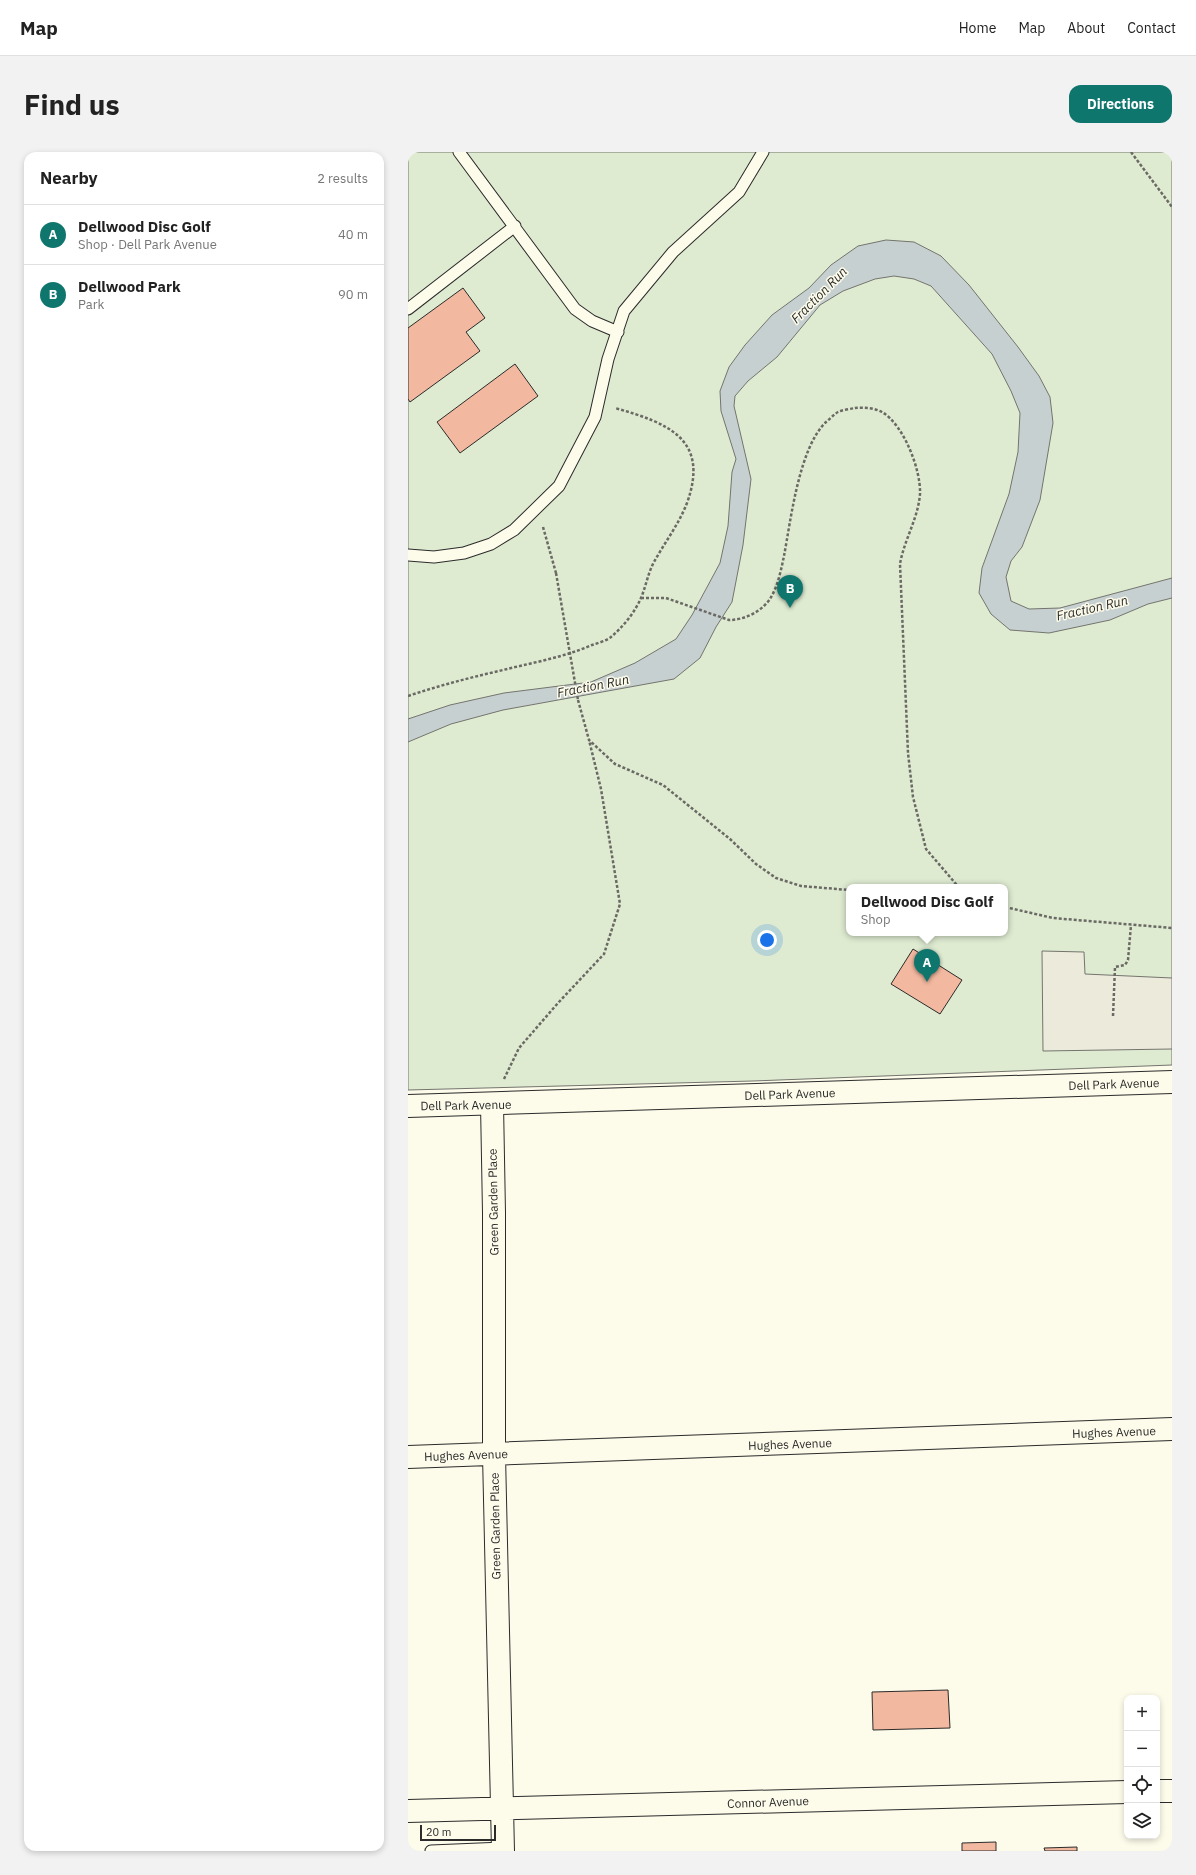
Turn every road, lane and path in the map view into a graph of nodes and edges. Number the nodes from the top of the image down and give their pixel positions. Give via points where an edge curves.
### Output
1 (460, 152) edge
2 (763, 152) edge
3 (1131, 152) edge
4 (1172, 207) edge
5 (515, 226) junction
6 (408, 309) edge
7 (618, 332) junction
8 (599, 403) junction
9 (535, 510) junction
10 (408, 555) edge
11 (641, 598) junction
12 (408, 696) edge
13 (589, 740) junction
14 (956, 884) edge
15 (846, 890) edge
16 (1008, 909) edge
17 (1131, 925) junction
18 (1172, 928) edge
19 (1113, 1016) dead end
20 (1172, 1082) edge
21 (492, 1104) junction
22 (408, 1106) edge
23 (1172, 1429) edge
24 (494, 1455) junction
25 (408, 1457) edge
26 (1160, 1791) edge
27 (1172, 1791) edge
28 (1124, 1792) edge
29 (502, 1809) junction
30 (408, 1811) edge
31 (503, 1850) edge
32 (431, 1851) edge

1 - 5 lane
2 - 7 lane via 739,192 672,252 624,311
3 - 4 path
5 - 6 lane
5 - 7 lane via 575,309 592,321
7 - 8 lane via 608,359
8 - 9 lane via 596,417 559,486
8 - 11 path via 663,425 688,446 693,460 687,503 654,562
9 - 10 lane via 514,530 491,544 464,553 434,557
9 - 13 path, bridge via 548,541 556,573 578,700
11 - 12 path via 632,614 611,637 572,654 444,684
11 - 14 path via 666,598 729,620 739,620 759,610 770,599 779,578 804,464 818,430 837,412 865,407 882,412 895,424 904,438 919,478 920,495 900,564 908,753 913,797 926,849
13 - 15 path via 615,764 663,785 776,878 801,886
13 - 21 path via 620,904 604,954 519,1048
16 - 17 path via 1053,918
17 - 18 path
17 - 19 path via 1128,960 1122,967 1115,967
20 - 21 street, Dell Park Avenue
21 - 22 street, Dell Park Avenue
21 - 24 street, Green Garden Place
23 - 24 street, Hughes Avenue
24 - 25 street, Hughes Avenue
24 - 29 street, Green Garden Place
26 - 27 street
28 - 29 street, Connor Avenue
29 - 30 street, Connor Avenue
29 - 31 street, Green Garden Place
31 - 32 lane

